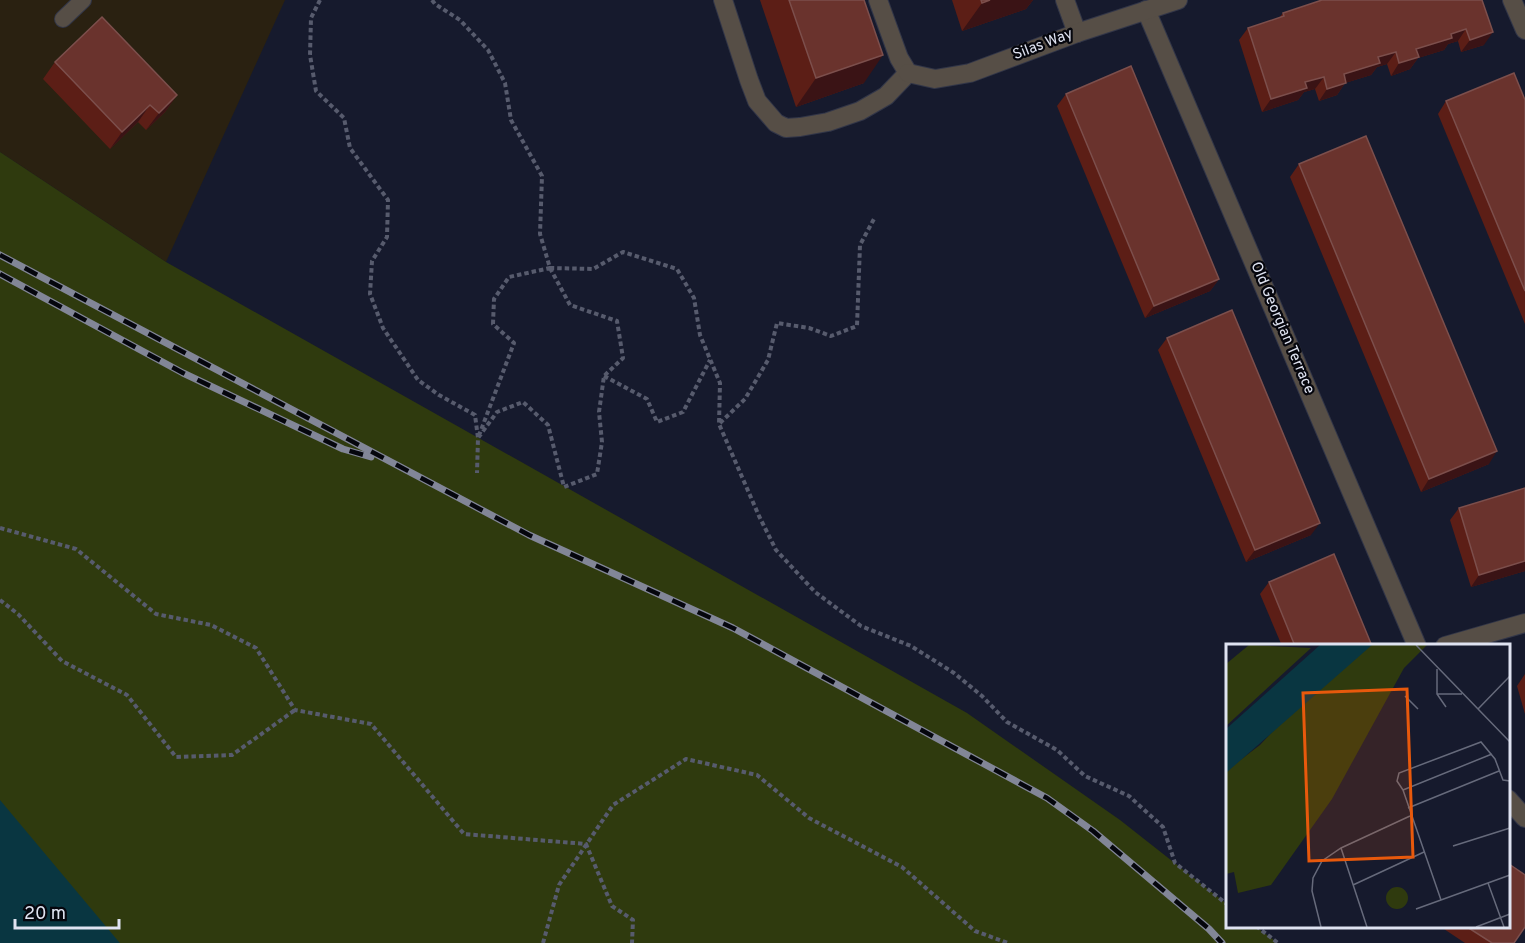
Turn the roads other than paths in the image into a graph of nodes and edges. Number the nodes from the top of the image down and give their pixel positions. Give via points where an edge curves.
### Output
1 (83, 0) edge
2 (723, 0) edge
3 (878, 0) edge
4 (1065, 0) edge
5 (1178, 0) edge
6 (1512, 0) edge
7 (1146, 10) junction
8 (63, 19) dead end
9 (1525, 30) edge
10 (1077, 33) junction
11 (908, 73) junction
12 (1525, 623) edge
13 (1416, 644) edge
14 (1452, 644) edge
15 (1510, 800) edge
16 (1525, 818) edge

1 - 8 lane
2 - 11 street via 757,101 776,123 786,128 828,122 860,111 886,96
3 - 11 street
4 - 10 street
5 - 7 street, Silas Way
6 - 9 street
7 - 10 street, Silas Way
7 - 13 street, Old Georgian Terrace
10 - 11 street, Silas Way via 970,73 935,79
12 - 14 street
15 - 16 street

